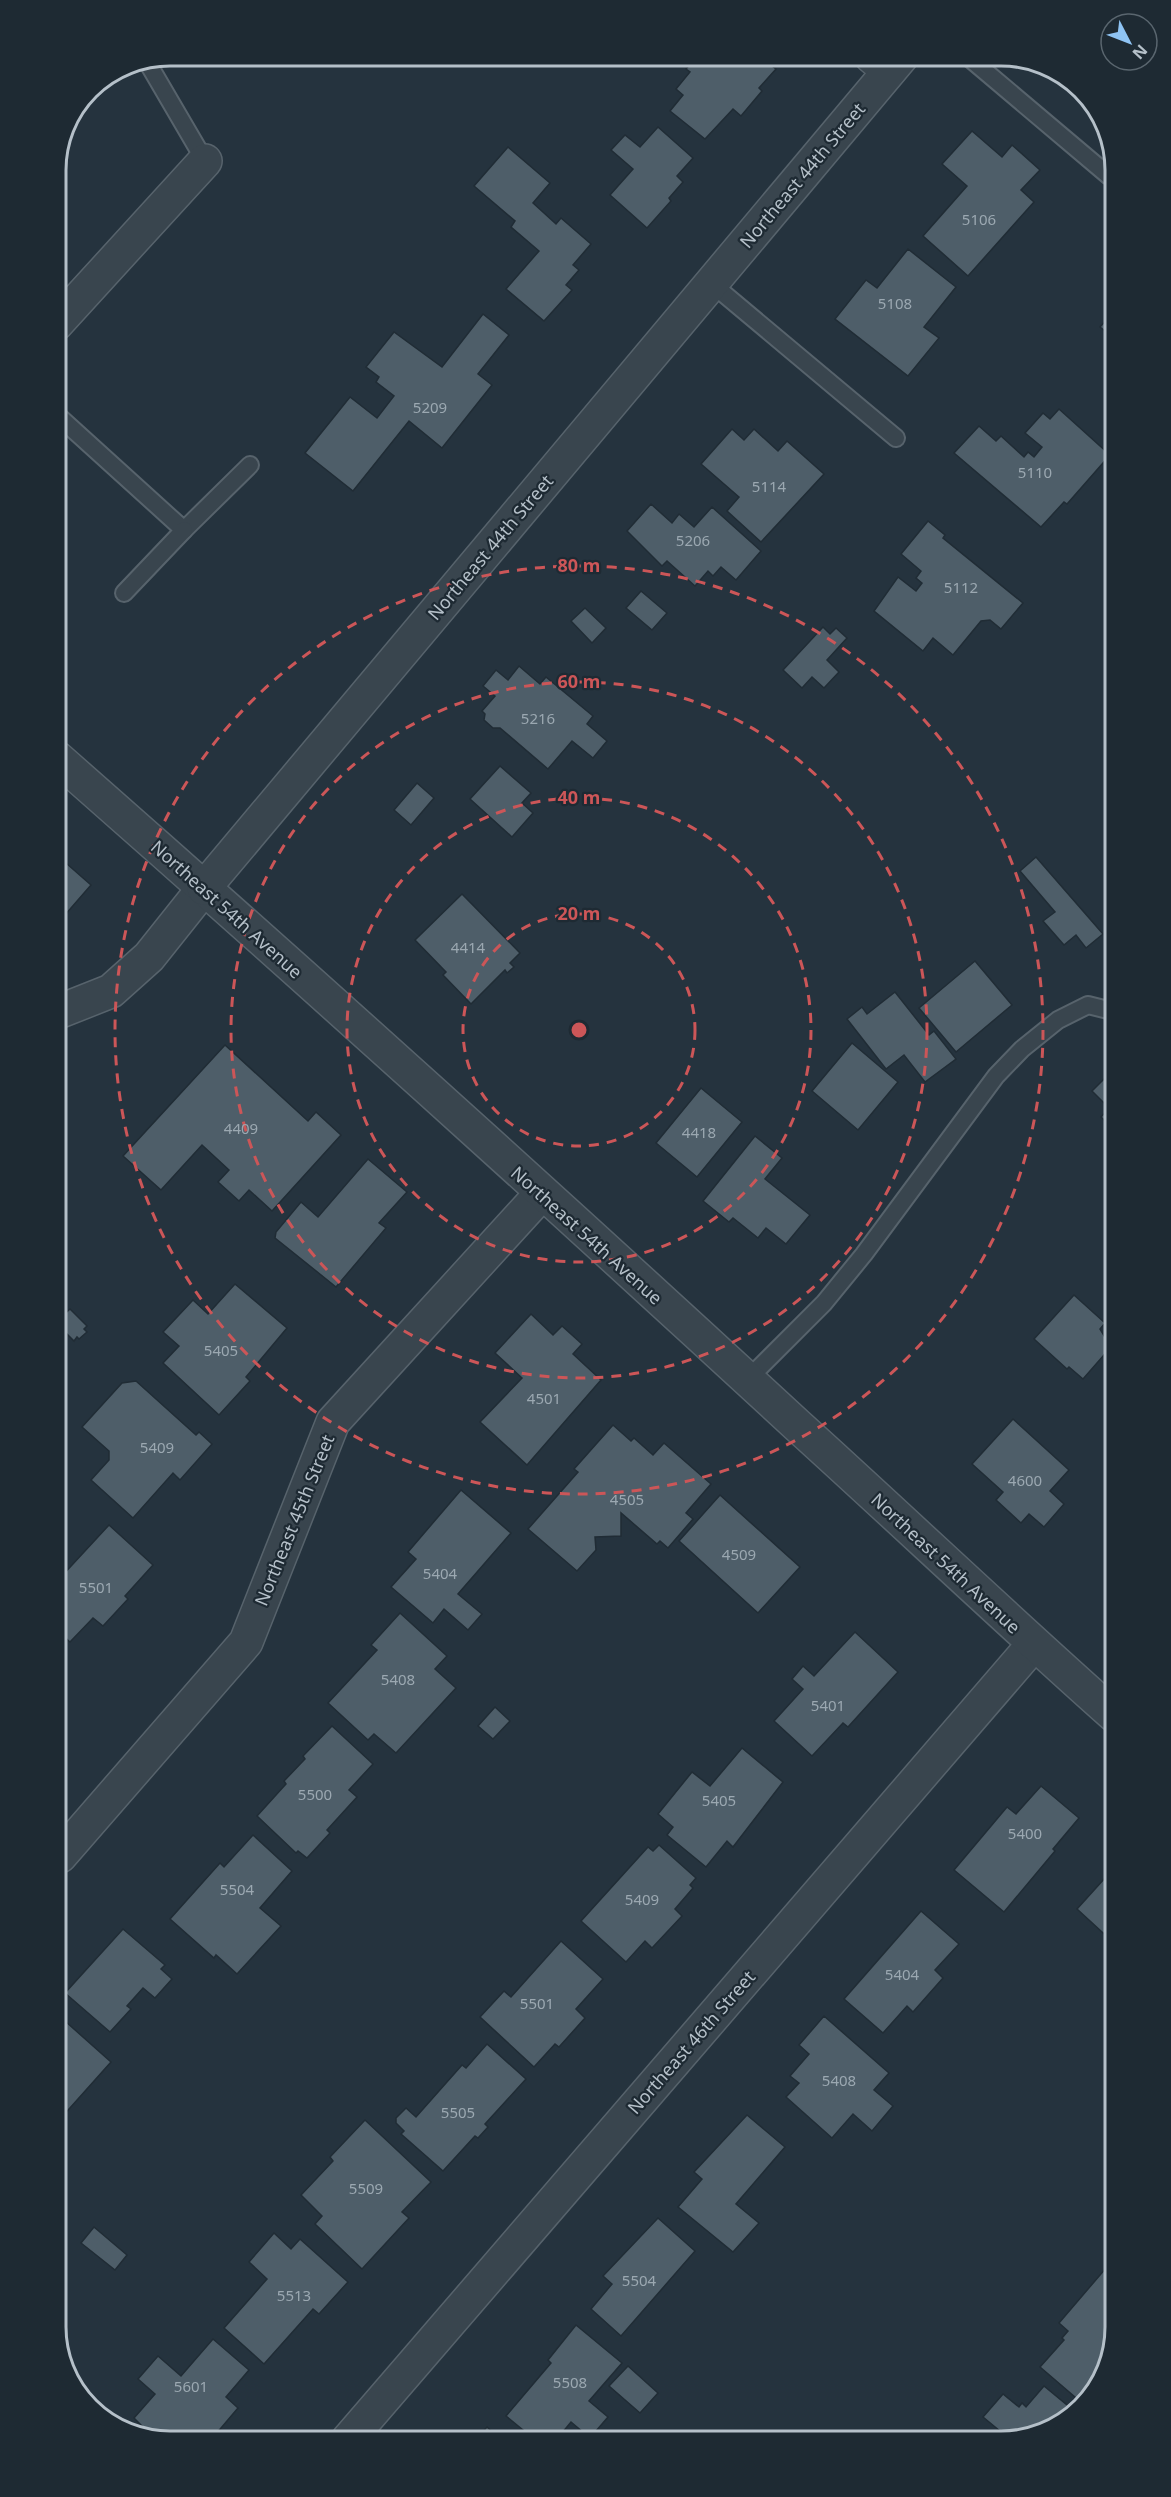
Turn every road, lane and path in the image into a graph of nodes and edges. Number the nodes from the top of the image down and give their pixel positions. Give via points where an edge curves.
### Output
1 (883, 66) edge
2 (979, 66) edge
3 (151, 68) edge
4 (205, 161) joint
5 (1105, 173) edge
6 (711, 283) junction
7 (66, 313) edge
8 (66, 423) edge
9 (896, 438) dead end
10 (250, 465) dead end
11 (184, 530) junction
12 (124, 593) dead end
13 (66, 766) edge
14 (204, 888) junction
15 (66, 1009) edge
16 (1105, 1009) edge
17 (542, 1193) junction
18 (747, 1380) junction
19 (1034, 1644) junction
20 (1105, 1707) edge
21 (66, 1849) edge
22 (356, 2431) edge

1 - 6 street, Northeast 44th Street
2 - 5 lane
3 - 4 lane
4 - 7 street
6 - 9 lane
6 - 14 street, Northeast 44th Street
8 - 11 lane
10 - 11 lane
11 - 12 lane
13 - 14 street, Northeast 54th Avenue
14 - 15 street, Northeast 44th Street via 149,957 111,991
14 - 17 street, Northeast 54th Avenue
16 - 18 lane via 1088,1005 1058,1020 1022,1049 996,1076 900,1208 824,1303
17 - 18 street, Northeast 54th Avenue
17 - 21 street, Northeast 45th Street via 333,1422 246,1642
18 - 19 street, Northeast 54th Avenue
19 - 20 street, Northeast 54th Avenue
19 - 22 street, Northeast 46th Street

